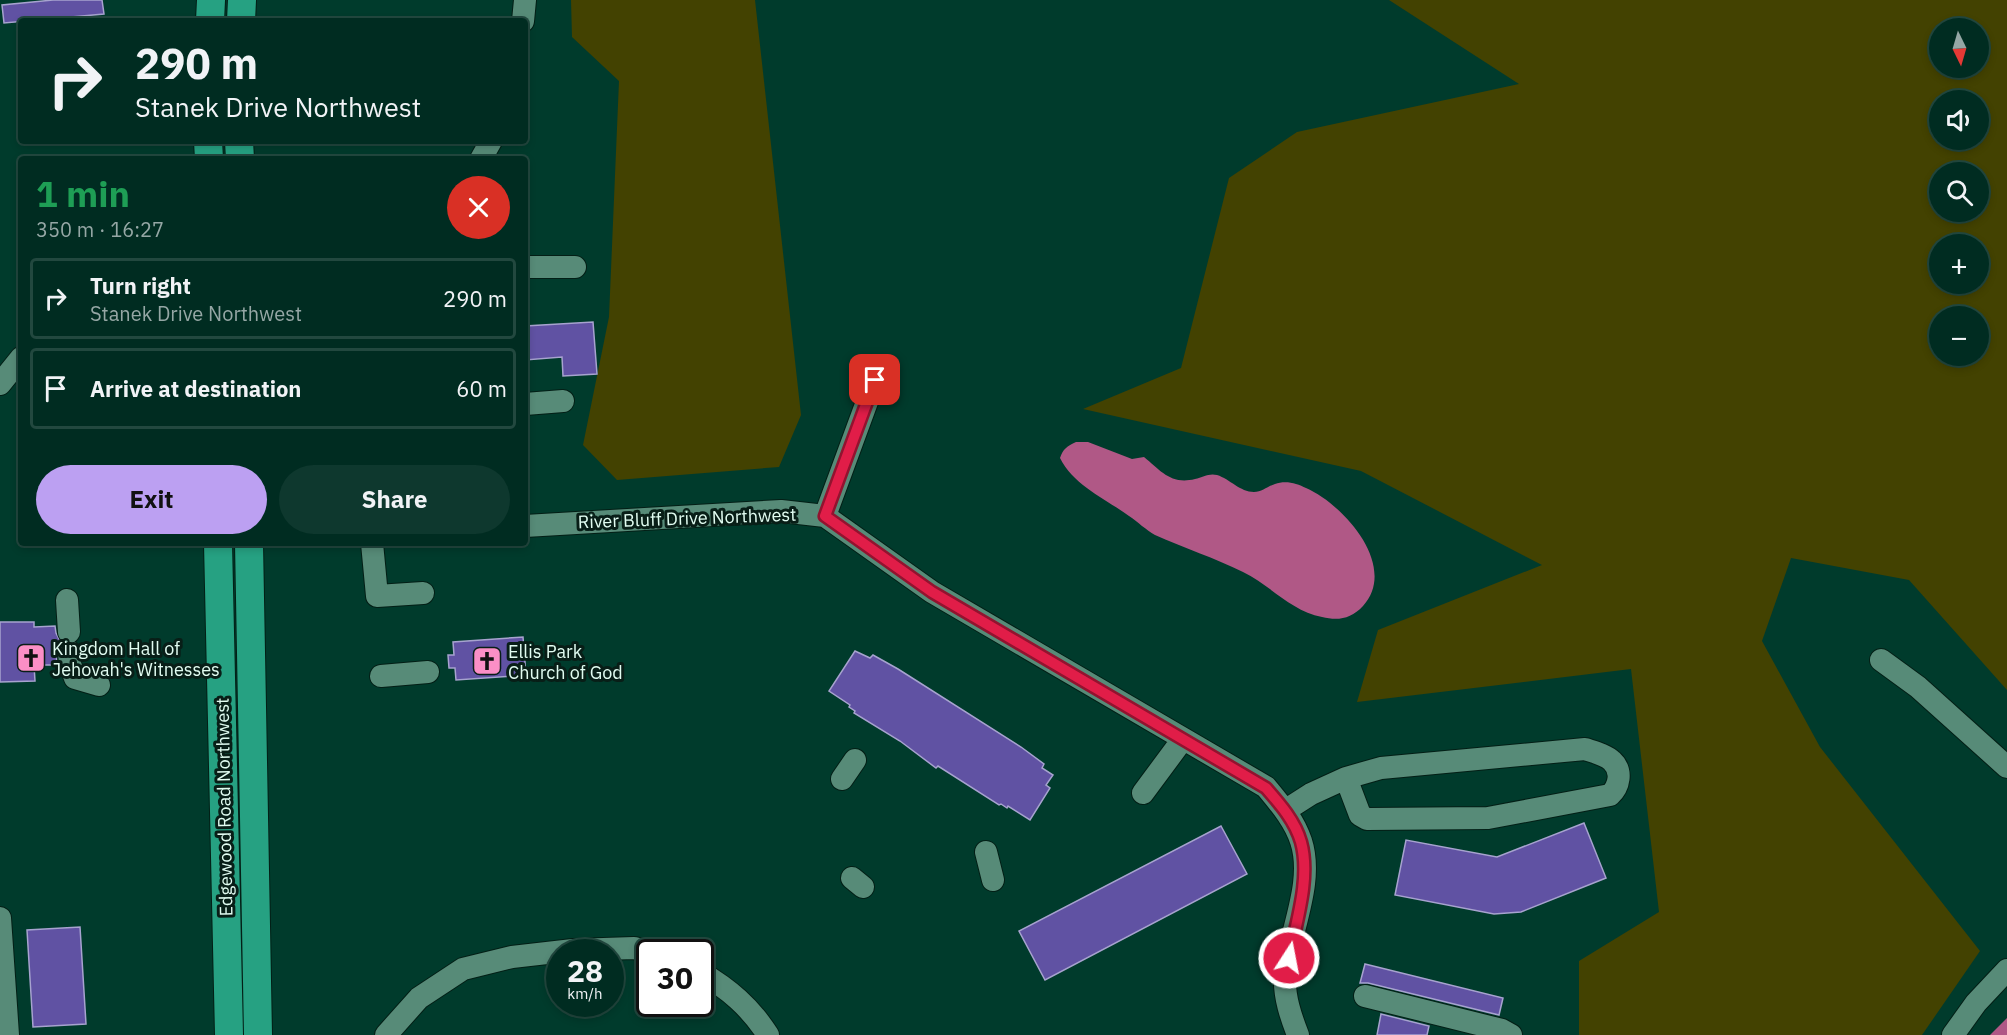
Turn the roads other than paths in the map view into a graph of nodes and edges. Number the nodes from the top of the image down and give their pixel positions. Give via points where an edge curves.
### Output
1 (211, 0) edge
2 (242, 0) edge
3 (525, 0) edge
4 (210, 18) edge
5 (241, 18) edge
6 (523, 18) edge
7 (528, 267) edge
8 (575, 267) dead end
9 (18, 362) edge
10 (875, 380) dead end
11 (0, 384) edge
12 (563, 401) dead end
13 (528, 404) edge
14 (825, 516) junction
15 (528, 525) edge
16 (218, 546) edge
17 (249, 546) edge
18 (372, 546) edge
19 (423, 593) dead end
20 (67, 600) dead end
21 (1881, 660) dead end
22 (428, 672) dead end
23 (381, 676) dead end
24 (99, 685) dead end
25 (1184, 739) junction
26 (855, 760) dead end
27 (2007, 767) edge
28 (1346, 778) junction
29 (842, 779) dead end
30 (1143, 793) dead end
31 (1286, 810) junction
32 (986, 852) dead end
33 (993, 880) dead end
34 (0, 918) edge
35 (636, 948) edge
36 (2007, 970) edge
37 (714, 981) edge
38 (1365, 996) dead end
39 (8, 1035) edge
40 (229, 1035) edge
41 (258, 1035) edge
42 (386, 1035) edge
43 (768, 1035) edge
44 (1298, 1035) edge
45 (1511, 1035) edge
46 (1953, 1035) edge

1 - 4 main road
2 - 5 main road
3 - 6 street
7 - 8 street
9 - 11 street
10 - 14 street
12 - 13 street
14 - 15 street, River Bluff Drive Northwest via 781,511
14 - 25 street, River Bluff Drive Northwest via 932,592
16 - 40 main road, Edgewood Road Northwest
17 - 41 main road, Edgewood Road Northwest
18 - 19 street via 377,596
20 - 24 street via 70,664 75,678
21 - 27 street via 1918,687
22 - 23 street
25 - 30 street
25 - 31 street, River Bluff Drive Northwest via 1266,788
26 - 29 street
28 - 28 street via 1381,768 1585,749 1613,762 1619,782 1610,795 1488,818 1367,819 1360,815
28 - 31 street
31 - 44 street, River Bluff Drive Northwest via 1301,841 1305,861 1285,978 1289,1013
32 - 33 street
34 - 39 street
35 - 42 street via 512,957 463,969 419,998
36 - 46 street via 1976,1002
37 - 43 street via 756,1017
38 - 45 street

